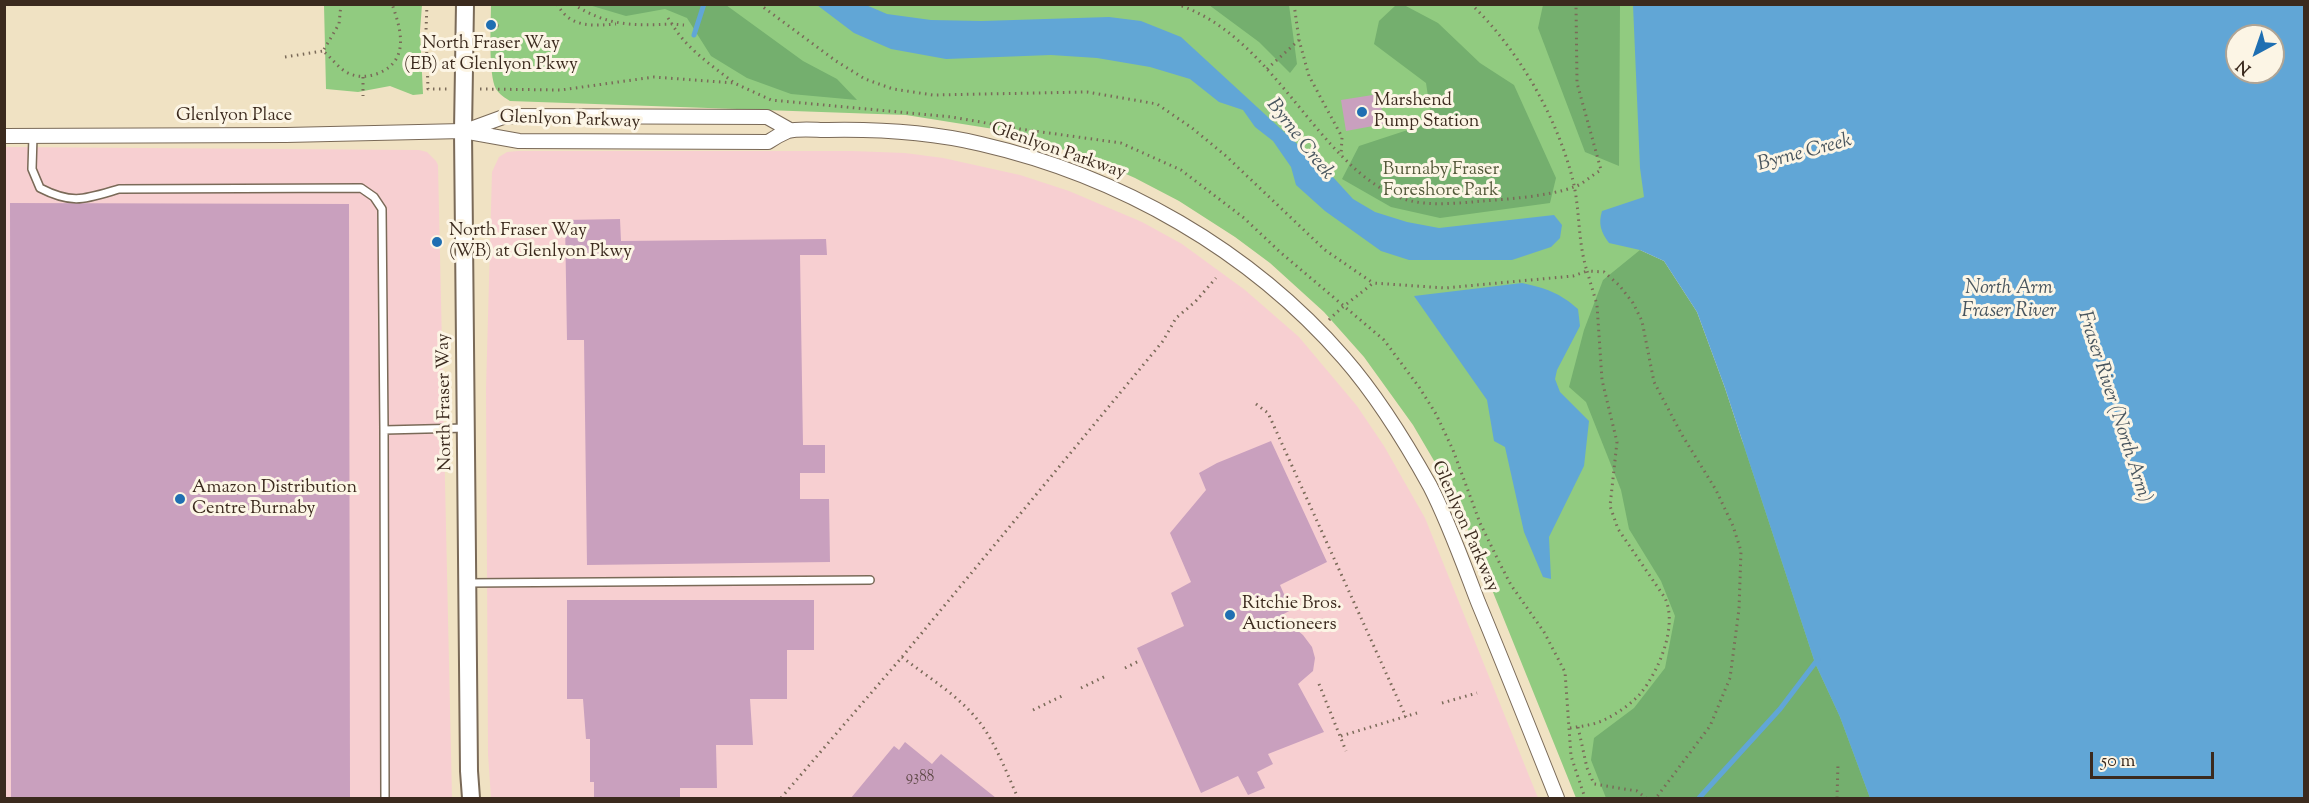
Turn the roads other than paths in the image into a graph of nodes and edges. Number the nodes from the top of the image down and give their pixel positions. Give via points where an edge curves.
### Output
1 (465, 4) edge
2 (790, 130) junction
3 (463, 132) junction
4 (4, 136) edge
5 (33, 136) junction
6 (466, 428) junction
7 (384, 430) junction
8 (870, 580) dead end
9 (468, 583) junction
10 (385, 798) edge
11 (471, 798) edge
12 (1557, 798) edge

1 - 3 street, North Fraser Way
2 - 3 street, Glenlyon Parkway via 768,142 519,141
2 - 3 street, Glenlyon Parkway via 767,117 506,116
2 - 12 street, Glenlyon Parkway via 873,129 957,138 998,148 1124,193 1188,227 1266,283 1343,357 1368,388 1431,488
3 - 5 street, Glenlyon Place
3 - 6 street, North Fraser Way
4 - 5 street, Glenlyon Place
5 - 7 lane via 32,169 40,188 60,199 81,200 119,189 361,188 374,197 382,209
6 - 7 lane
6 - 9 street, North Fraser Way
7 - 10 lane
8 - 9 lane
9 - 11 street, North Fraser Way

